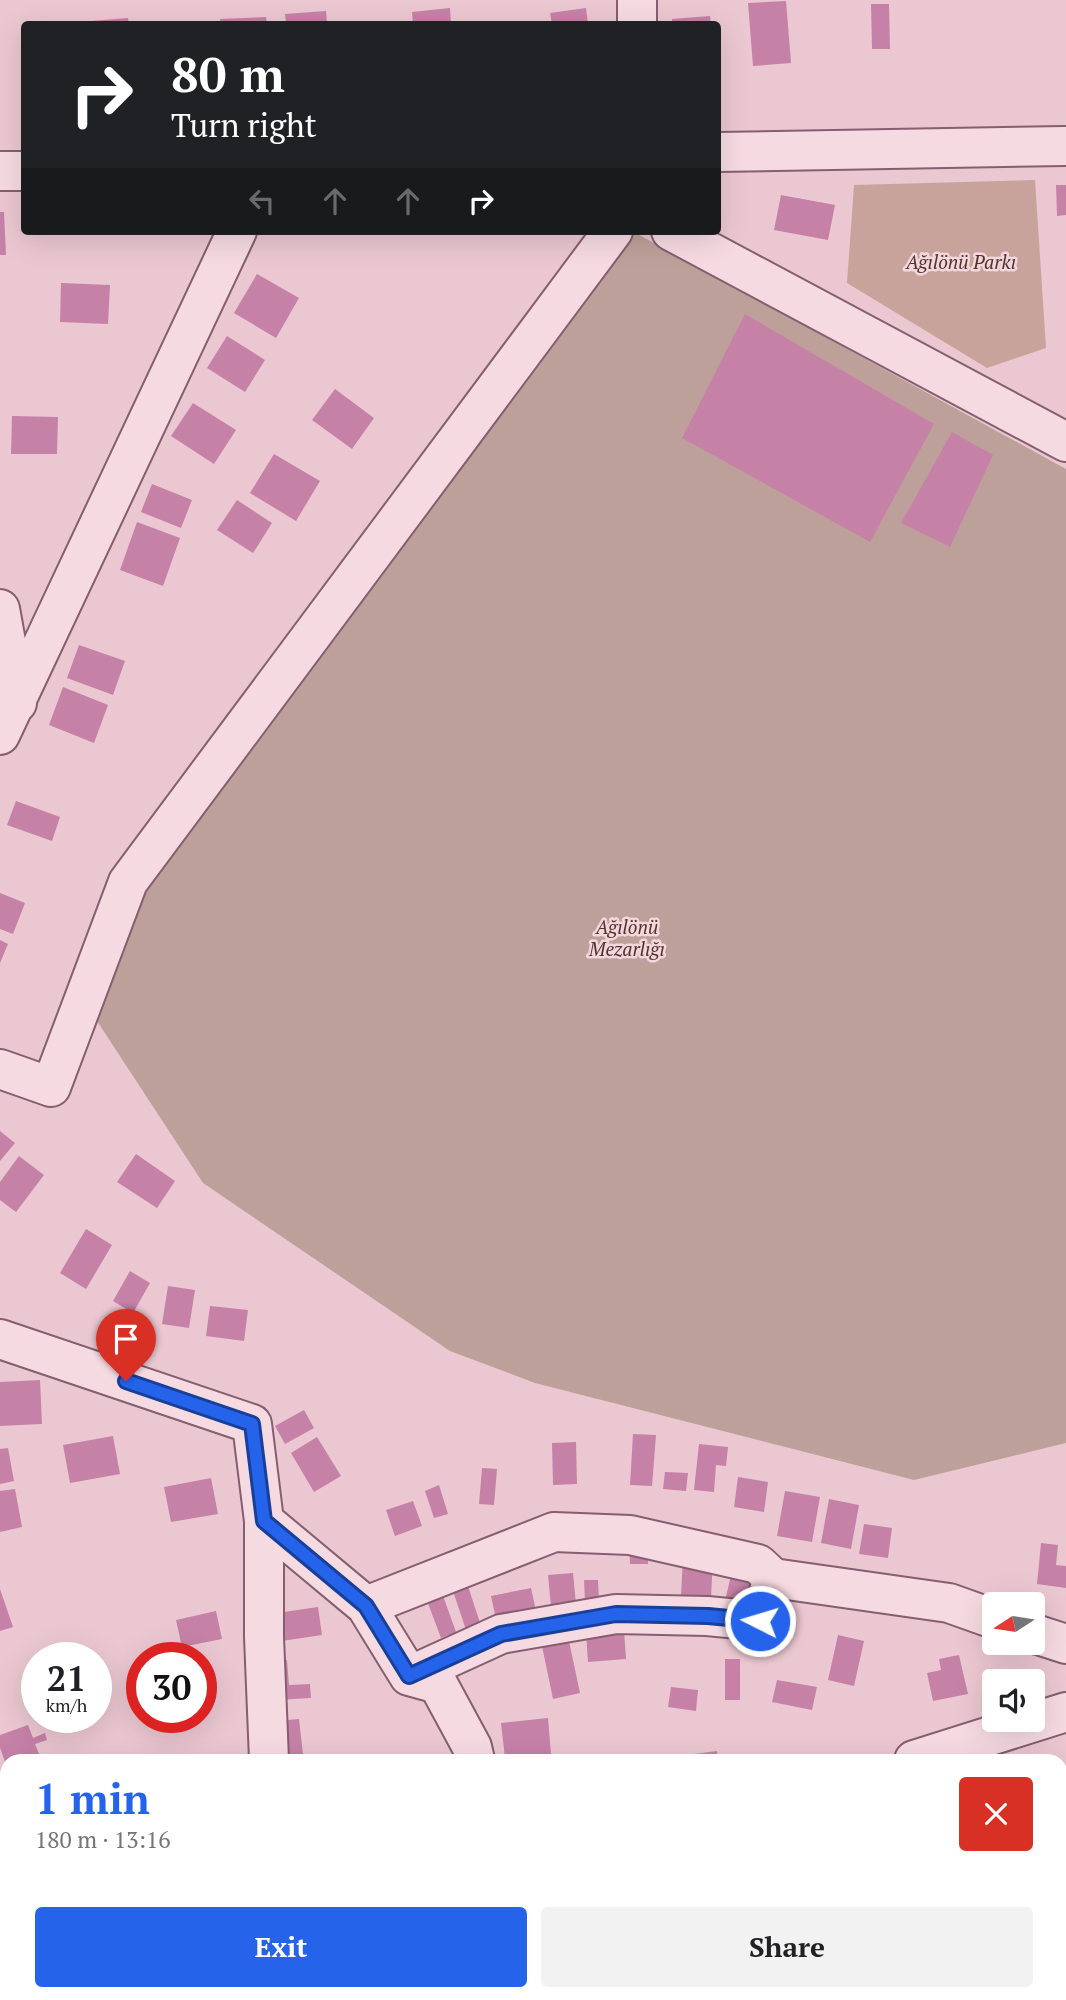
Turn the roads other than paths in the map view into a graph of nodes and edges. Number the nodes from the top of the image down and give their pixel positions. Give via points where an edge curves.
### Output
1 (637, 0) edge
2 (638, 21) edge
3 (1066, 146) edge
4 (721, 152) edge
5 (21, 171) edge
6 (0, 172) edge
7 (235, 235) edge
8 (610, 235) edge
9 (678, 235) edge
10 (1066, 442) edge
11 (0, 609) edge
12 (8, 719) edge
13 (0, 1069) edge
14 (0, 1339) edge
15 (264, 1521) junction
16 (773, 1578) junction
17 (366, 1606) junction
18 (982, 1615) edge
19 (1045, 1637) edge
20 (1066, 1644) edge
21 (409, 1676) junction
22 (1066, 1712) edge
23 (269, 1754) edge
24 (474, 1754) edge
25 (933, 1754) edge

1 - 2 street
3 - 4 street
5 - 6 street
7 - 12 street
8 - 13 street via 128,882 51,1087
9 - 10 street
11 - 12 street
14 - 15 street via 252,1424
15 - 17 street
15 - 23 street
16 - 17 street via 758,1564 630,1535 554,1532
16 - 18 street via 949,1603
16 - 21 street via 760,1621 616,1614 501,1634
17 - 21 street
19 - 20 street
21 - 24 street via 438,1684
22 - 25 street

